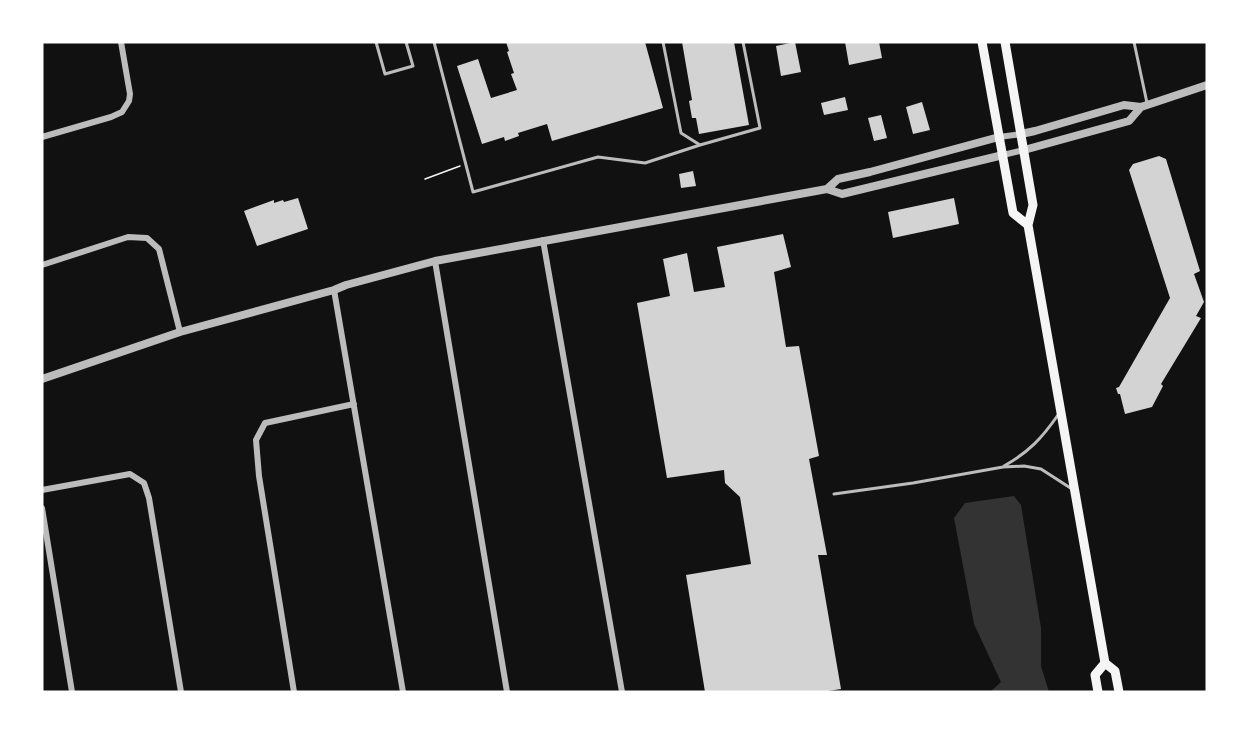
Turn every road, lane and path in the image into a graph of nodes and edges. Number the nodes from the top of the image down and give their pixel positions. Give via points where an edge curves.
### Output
1 (121, 42) edge
2 (376, 42) edge
3 (406, 42) edge
4 (434, 42) edge
5 (663, 42) edge
6 (743, 42) edge
7 (982, 42) edge
8 (1005, 42) edge
9 (1134, 42) edge
10 (1207, 85) edge
11 (1144, 106) junction
12 (1021, 134) junction
13 (42, 137) edge
14 (999, 137) junction
15 (700, 145) junction
16 (1023, 150) junction
17 (1003, 155) junction
18 (465, 164) junction
19 (425, 179) dead end
20 (827, 189) junction
21 (1028, 225) junction
22 (543, 240) junction
23 (435, 261) junction
24 (42, 265) edge
25 (334, 290) junction
26 (180, 332) junction
27 (42, 380) edge
28 (354, 404) junction
29 (1061, 411) junction
30 (1003, 467) junction
31 (42, 490) edge
32 (1074, 490) junction
33 (834, 494) dead end
34 (42, 508) edge
35 (1105, 663) junction
36 (72, 692) edge
37 (181, 692) edge
38 (294, 692) edge
39 (403, 692) edge
40 (507, 692) edge
41 (622, 692) edge
42 (1098, 692) edge
43 (1119, 692) edge

1 - 13 street via 130,94 122,112
2 - 3 lane via 385,74 413,66
4 - 18 lane
5 - 15 lane via 681,133
6 - 15 lane via 760,128
7 - 14 main road
8 - 12 main road
9 - 11 lane
10 - 11 street
11 - 12 street via 1124,105
11 - 16 street via 1129,121
12 - 14 street
12 - 16 main road
14 - 17 main road
14 - 20 street via 838,179
15 - 18 lane via 645,163 598,157 472,192
16 - 17 street
16 - 21 main road via 1033,205
17 - 20 street via 842,194
17 - 21 main road via 1013,213
18 - 19 path
20 - 22 street
21 - 29 main road
22 - 23 street
22 - 41 street
23 - 25 street
23 - 40 street
24 - 26 street via 128,237 147,238 159,249
25 - 26 street
25 - 28 street
26 - 27 street
28 - 38 street via 265,423 256,440
28 - 39 street
29 - 30 lane via 1047,432 1023,455
29 - 32 main road
30 - 32 lane via 1041,469
30 - 33 lane
31 - 37 street via 130,474 144,483
32 - 35 main road
34 - 36 street
35 - 42 main road via 1095,675
35 - 43 main road via 1115,671

